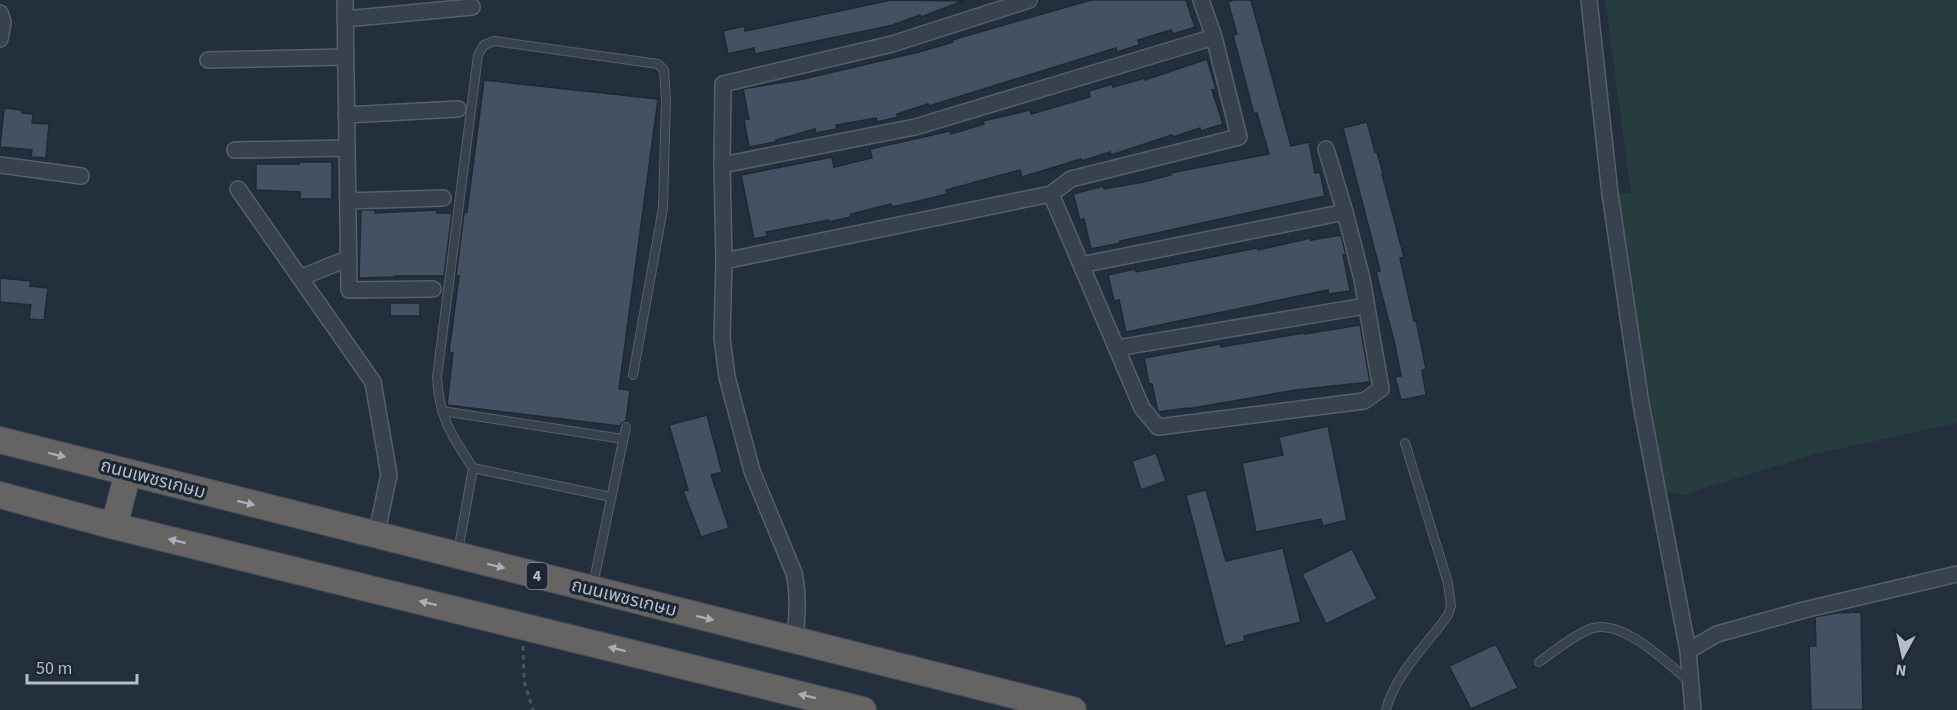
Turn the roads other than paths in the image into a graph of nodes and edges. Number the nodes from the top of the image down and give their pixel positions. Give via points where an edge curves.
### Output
1 (345, 0) edge
2 (1029, 0) edge
3 (1201, 0) edge
4 (1589, 0) edge
5 (472, 7) dead end
6 (0, 13) edge
7 (345, 19) junction
8 (1214, 37) junction
9 (0, 39) edge
10 (345, 57) junction
11 (208, 60) dead end
12 (458, 109) dead end
13 (346, 115) junction
14 (347, 148) junction
15 (1326, 149) dead end
16 (235, 150) dead end
17 (0, 165) edge
18 (722, 165) junction
19 (81, 176) dead end
20 (238, 189) dead end
21 (1051, 194) junction
22 (443, 198) dead end
23 (348, 201) junction
24 (1345, 212) junction
25 (349, 258) junction
26 (724, 261) junction
27 (1081, 265) junction
28 (300, 278) junction
29 (433, 289) dead end
30 (1365, 306) junction
31 (1117, 348) junction
32 (633, 375) dead end
33 (442, 411) junction
34 (626, 427) dead end
35 (623, 439) junction
36 (0, 440) edge
37 (1405, 443) dead end
38 (473, 468) junction
39 (128, 473) junction
40 (0, 495) edge
41 (611, 497) junction
42 (114, 526) junction
43 (376, 536) junction
44 (457, 556) junction
45 (1957, 574) edge
46 (593, 590) junction
47 (795, 640) junction
48 (1688, 651) junction
49 (1539, 662) dead end
50 (1690, 682) junction
51 (863, 710) edge
52 (1073, 710) edge
53 (1386, 710) edge
54 (1693, 710) edge

1 - 7 street
2 - 18 street via 892,44 723,84
3 - 8 street
4 - 48 street via 1610,194 1639,392
5 - 7 street
6 - 9 street
7 - 10 street
8 - 18 street via 915,127
8 - 21 street via 1239,137 1071,179
10 - 11 street
10 - 13 street
12 - 13 street
13 - 14 street
14 - 16 street
14 - 23 street
15 - 24 street
17 - 19 street
18 - 26 street
20 - 28 street
21 - 26 street
21 - 27 street
22 - 23 street
23 - 25 street
24 - 27 street
24 - 30 street
25 - 28 street
25 - 29 street via 349,290
26 - 47 street via 722,338 727,377 752,471 794,573 798,605
27 - 31 street
28 - 43 street via 373,382 389,475
30 - 31 street
30 - 31 street via 1381,389 1364,401 1158,427 1142,408
32 - 33 lane via 663,208 664,70 658,64 494,41 484,45 478,55 438,377
33 - 35 lane
33 - 38 lane via 450,433
34 - 35 lane
35 - 41 lane
36 -> 39 highway, ถนนเพชรเกษม / 4
37 - 53 lane via 1448,583 1451,606 1398,681
38 - 41 lane
38 - 44 lane
39 - 42 highway
39 -> 43 highway, ถนนเพชรเกษม / 4
40 - 42 highway
41 - 46 lane
51 -> 42 highway
43 - 44 highway, ถนนเพชรเกษม / 4
44 -> 46 highway, ถนนเพชรเกษม / 4
45 - 48 street via 1727,631
46 -> 47 highway, ถนนเพชรเกษม / 4
47 - 52 highway, ถนนเพชรเกษม / 4
48 - 50 street
49 - 50 lane via 1582,634 1610,627 1645,646
50 - 54 street

